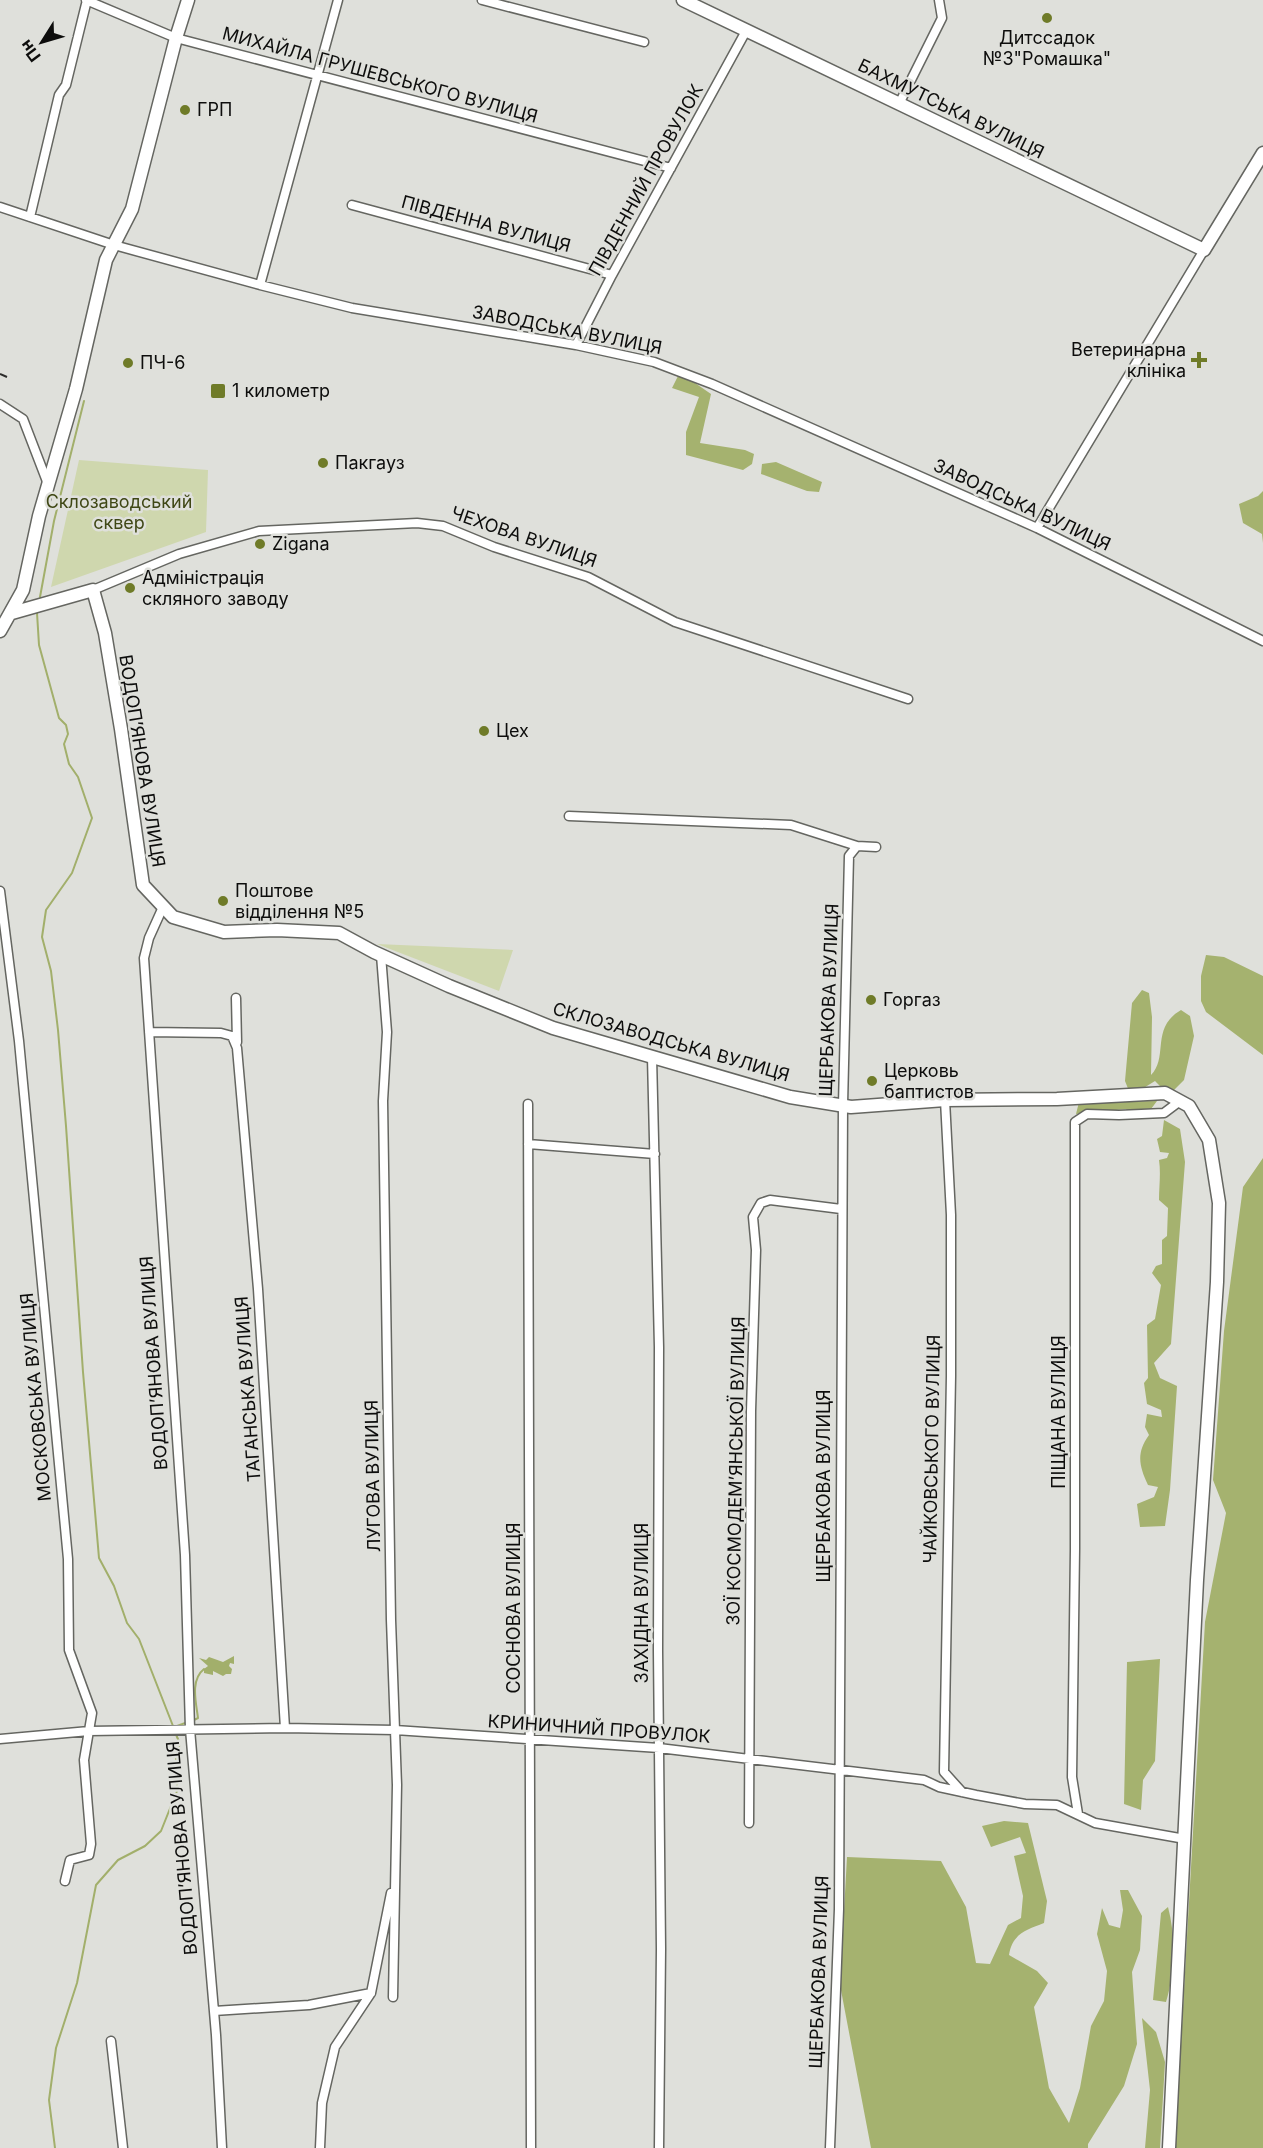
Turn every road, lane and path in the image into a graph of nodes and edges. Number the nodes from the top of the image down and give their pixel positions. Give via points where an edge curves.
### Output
1 (86, 0) edge
2 (188, 0) edge
3 (338, 0) edge
4 (482, 0) edge
5 (683, 0) edge
6 (939, 0) edge
7 (746, 31) junction
8 (176, 38) junction
9 (644, 42) dead end
10 (316, 76) junction
11 (899, 104) junction
12 (1263, 153) edge
13 (671, 168) junction
14 (352, 205) dead end
15 (0, 207) edge
16 (30, 217) junction
17 (114, 245) junction
18 (1204, 250) junction
19 (612, 275) junction
20 (260, 285) junction
21 (576, 345) junction
22 (0, 404) edge
23 (48, 484) junction
24 (1037, 528) junction
25 (93, 590) junction
26 (12, 613) junction
27 (1, 631) edge
28 (1263, 641) edge
29 (908, 699) dead end
30 (569, 816) dead end
31 (857, 846) junction
32 (876, 847) dead end
33 (0, 891) edge
34 (163, 907) junction
35 (381, 955) junction
36 (236, 998) dead end
37 (149, 1032) junction
38 (237, 1048) junction
39 (652, 1057) junction
40 (945, 1100) junction
41 (528, 1104) dead end
42 (1185, 1104) junction
43 (843, 1105) junction
44 (528, 1144) junction
45 (655, 1154) junction
46 (842, 1209) junction
47 (285, 1728) junction
48 (190, 1729) junction
49 (89, 1731) junction
50 (395, 1731) junction
51 (0, 1739) edge
52 (531, 1741) junction
53 (659, 1748) junction
54 (750, 1758) junction
55 (839, 1768) junction
56 (944, 1772) junction
57 (924, 1780) junction
58 (1074, 1791) junction
59 (962, 1792) junction
60 (1057, 1804) junction
61 (1077, 1814) junction
62 (749, 1823) dead end
63 (1185, 1839) junction
64 (396, 1871) junction
65 (65, 1881) dead end
66 (371, 1993) junction
67 (393, 1997) dead end
68 (214, 2012) junction
69 (111, 2041) dead end
70 (123, 2148) edge
71 (222, 2148) edge
72 (320, 2148) edge
73 (531, 2148) edge
74 (659, 2148) edge
75 (830, 2148) edge
76 (1169, 2148) edge

1 - 8 street, МИХАЙЛА ГРУШЕВСЬКОГО ВУЛИЦЯ
1 - 16 street via 66,85 58,95
2 - 8 street
3 - 10 street
4 - 9 street
5 - 7 street, БАХМУТСЬКА ВУЛИЦЯ
6 - 11 street via 942,18
7 - 11 street, БАХМУТСЬКА ВУЛИЦЯ
7 - 13 street, ПІВДЕННИЙ ПРОВУЛОК
8 - 10 street, МИХАЙЛА ГРУШЕВСЬКОГО ВУЛИЦЯ
8 - 17 street via 132,209
10 - 13 street, МИХАЙЛА ГРУШЕВСЬКОГО ВУЛИЦЯ
10 - 20 street
11 - 18 street, БАХМУТСЬКА ВУЛИЦЯ
12 - 18 street
13 - 19 street, ПІВДЕННИЙ ПРОВУЛОК
14 - 19 street, ПІВДЕННА ВУЛИЦЯ
15 - 16 street, ЗАВОДСЬКА ВУЛИЦЯ
16 - 17 street, ЗАВОДСЬКА ВУЛИЦЯ
17 - 20 street, ЗАВОДСЬКА ВУЛИЦЯ
17 - 23 street via 106,260 76,389
18 - 24 street
19 - 21 street, ПІВДЕННИЙ ПРОВУЛОК
20 - 21 street, ЗАВОДСЬКА ВУЛИЦЯ via 352,308
21 - 24 street, ЗАВОДСЬКА ВУЛИЦЯ via 654,362 712,384
22 - 23 street via 23,419
23 - 26 street via 23,590
24 - 28 street, ЗАВОДСЬКА ВУЛИЦЯ
25 - 26 street, ЧЕХОВА ВУЛИЦЯ
25 - 29 street, ЧЕХОВА ВУЛИЦЯ via 179,554 259,531 417,523 443,526 588,577 675,622
25 - 34 street, ВОДОП’ЯНОВА ВУЛИЦЯ via 105,633 143,885
26 - 27 street
30 - 31 street via 791,825
31 - 32 street
31 - 43 street, ЩЕРБАКОВА ВУЛИЦЯ via 849,856
33 - 49 street, МОСКОВСЬКА ВУЛИЦЯ via 20,1041 68,1559 69,1650 92,1713
34 - 35 street, СКЛОЗАВОДСЬКА ВУЛИЦЯ via 172,917 224,932 339,933
34 - 37 street, ВОДОП’ЯНОВА ВУЛИЦЯ via 144,958
35 - 39 street, СКЛОЗАВОДСЬКА ВУЛИЦЯ via 553,1028
35 - 50 street, ЛУГОВА ВУЛИЦЯ via 387,1032 383,1101
36 - 38 street, ТАГАНСЬКА ВУЛИЦЯ
37 - 38 street via 221,1033 232,1036
37 - 48 street, ВОДОП’ЯНОВА ВУЛИЦЯ via 185,1555
38 - 47 street, ТАГАНСЬКА ВУЛИЦЯ via 258,1289
39 - 43 street, СКЛОЗАВОДСЬКА ВУЛИЦЯ via 790,1096
39 - 45 street, ЗАХІДНА ВУЛИЦЯ
40 - 42 street, СКЛОЗАВОДСЬКА ВУЛИЦЯ via 1165,1093
40 - 43 street, СКЛОЗАВОДСЬКА ВУЛИЦЯ
40 - 56 street, ЧАЙКОВСЬКОГО ВУЛИЦЯ via 951,1215 951,1376
41 - 44 street, СОСНОВА ВУЛИЦЯ
42 - 58 street, ПІЩАНА ВУЛИЦЯ via 1164,1113 1087,1114 1075,1122
42 - 63 street via 1209,1140 1219,1203
43 - 46 street, ЩЕРБАКОВА ВУЛИЦЯ
44 - 45 street
44 - 52 street, СОСНОВА ВУЛИЦЯ
45 - 53 street, ЗАХІДНА ВУЛИЦЯ
46 - 54 street, ЗОЇ КОСМОДЕМ’ЯНСЬКОЇ ВУЛИЦЯ via 770,1200 761,1203 753,1218 756,1250
46 - 55 street, ЩЕРБАКОВА ВУЛИЦЯ
47 - 48 street, КРИНИЧНИЙ ПРОВУЛОК
47 - 50 street, КРИНИЧНИЙ ПРОВУЛОК
48 - 49 street, КРИНИЧНИЙ ПРОВУЛОК
48 - 68 street, ВОДОП’ЯНОВА ВУЛИЦЯ
49 - 51 street, КРИНИЧНИЙ ПРОВУЛОК
49 - 65 street, МОСКОВСЬКА ВУЛИЦЯ via 84,1760 91,1844 89,1855 70,1860
50 - 52 street, КРИНИЧНИЙ ПРОВУЛОК
50 - 64 street, ЛУГОВА ВУЛИЦЯ
52 - 53 street, КРИНИЧНИЙ ПРОВУЛОК
52 - 73 street, СОСНОВА ВУЛИЦЯ
53 - 54 street, КРИНИЧНИЙ ПРОВУЛОК
53 - 74 street, ЗАХІДНА ВУЛИЦЯ
54 - 55 street, КРИНИЧНИЙ ПРОВУЛОК
54 - 62 street, ЗОЇ КОСМОДЕМ’ЯНСЬКОЇ ВУЛИЦЯ
55 - 57 street, КРИНИЧНИЙ ПРОВУЛОК
55 - 75 street, ЩЕРБАКОВА ВУЛИЦЯ via 839,1909
56 - 57 street via 936,1780
56 - 59 street
57 - 59 street, КРИНИЧНИЙ ПРОВУЛОК
58 - 60 street
58 - 61 street, ПІЩАНА ВУЛИЦЯ
59 - 60 street, КРИНИЧНИЙ ПРОВУЛОК via 1025,1804
60 - 61 street, КРИНИЧНИЙ ПРОВУЛОК
61 - 63 street, КРИНИЧНИЙ ПРОВУЛОК via 1095,1823
63 - 76 street
64 - 66 street
64 - 67 street, ЛУГОВА ВУЛИЦЯ
66 - 68 street via 309,2006
66 - 72 street via 335,2047 322,2103
68 - 71 street, ВОДОП’ЯНОВА ВУЛИЦЯ
69 - 70 street

